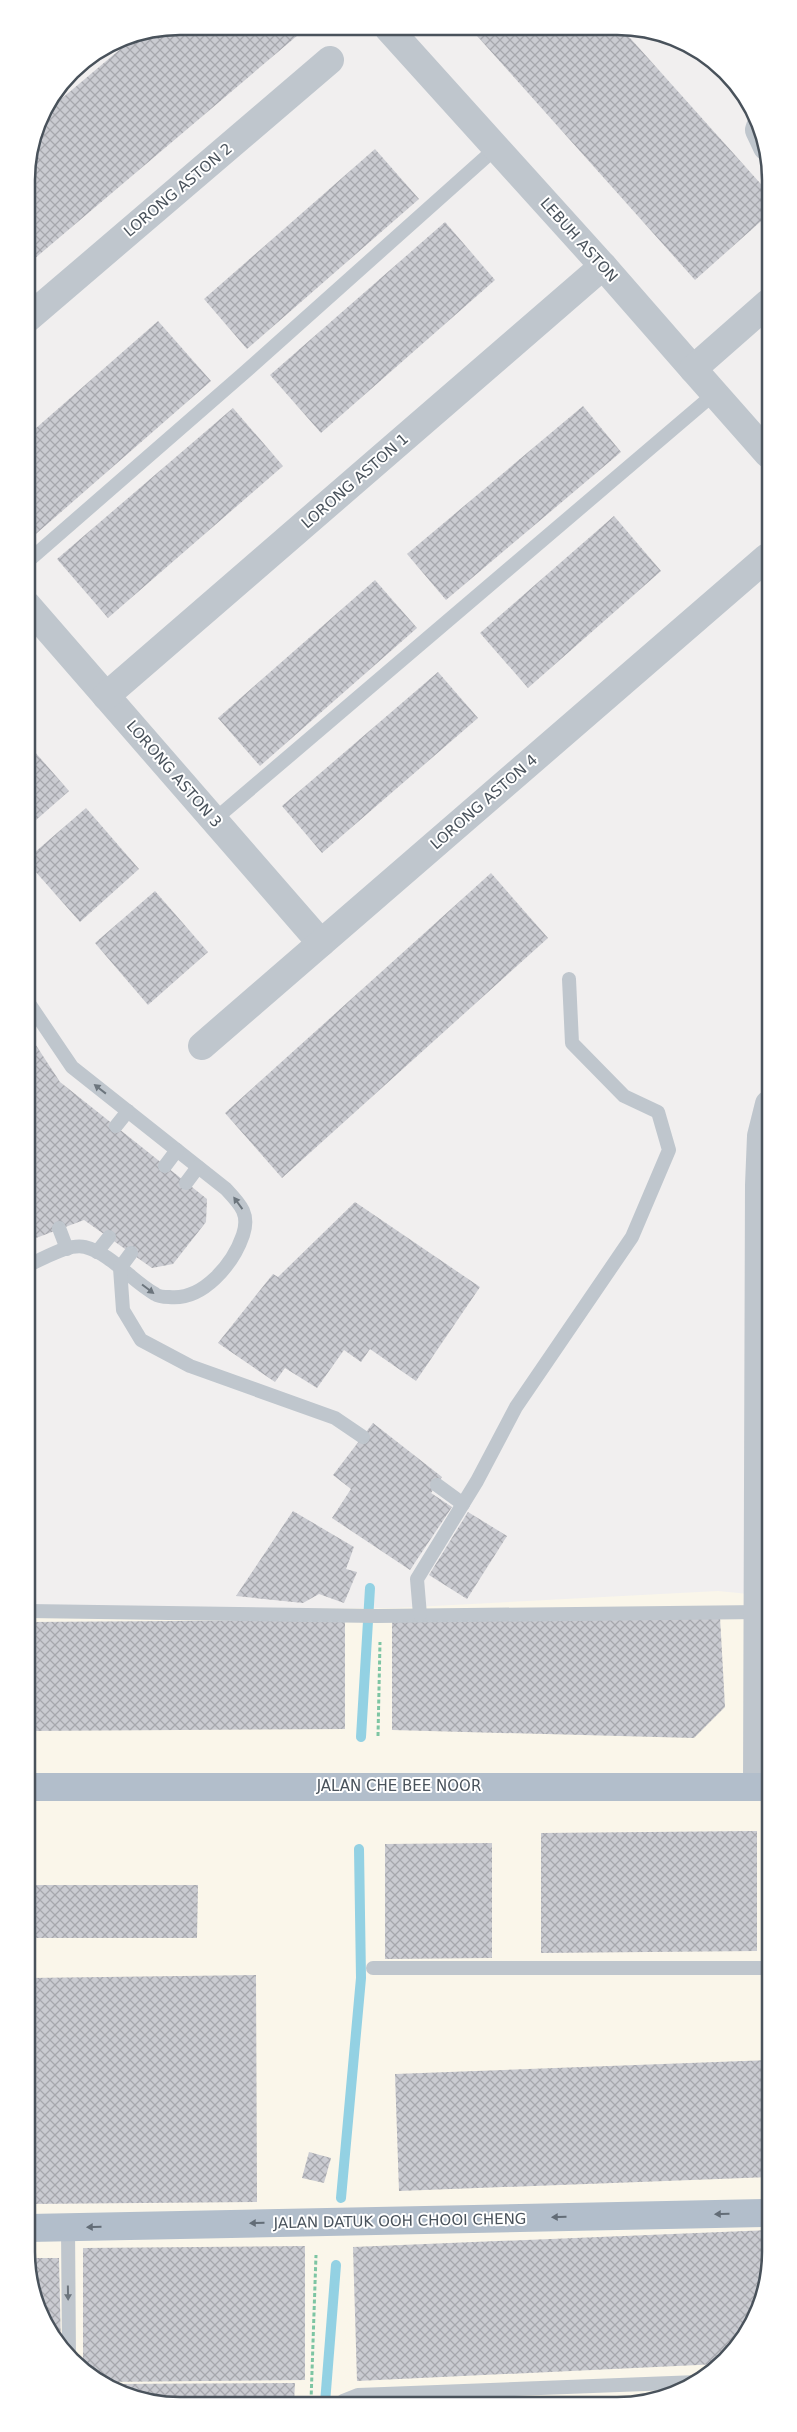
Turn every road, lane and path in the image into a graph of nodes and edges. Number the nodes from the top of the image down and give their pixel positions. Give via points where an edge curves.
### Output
1 (394, 35) edge
2 (330, 60) dead end
3 (496, 148) junction
4 (604, 266) junction
5 (762, 308) edge
6 (35, 312) edge
7 (693, 369) junction
8 (714, 394) junction
9 (762, 447) edge
10 (35, 555) edge
11 (762, 561) edge
12 (35, 614) edge
13 (106, 696) junction
14 (214, 820) junction
15 (321, 943) junction
16 (569, 980) dead end
17 (35, 1012) edge
18 (202, 1046) dead end
19 (128, 1111) junction
20 (116, 1126) dead end
21 (762, 1132) edge
22 (177, 1150) junction
23 (165, 1166) dead end
24 (198, 1167) junction
25 (186, 1183) dead end
26 (58, 1228) dead end
27 (109, 1237) dead end
28 (67, 1249) junction
29 (97, 1252) junction
30 (131, 1252) dead end
31 (35, 1262) edge
32 (120, 1268) junction
33 (363, 1436) dead end
34 (762, 1441) edge
35 (436, 1485) dead end
36 (463, 1504) junction
37 (35, 1611) edge
38 (762, 1612) edge
39 (420, 1615) junction
40 (379, 1616) junction
41 (378, 1736) dead end
42 (35, 1787) edge
43 (762, 1787) edge
44 (373, 1968) dead end
45 (762, 1968) edge
46 (762, 2213) edge
47 (68, 2227) junction
48 (35, 2228) edge
49 (316, 2252) dead end
50 (69, 2344) edge
51 (678, 2383) edge
52 (491, 2396) edge
53 (311, 2397) edge
54 (353, 2397) edge

1 - 3 street, LEBUH ASTON
2 - 6 street, LORONG ASTON 2
3 - 4 street, LEBUH ASTON
3 - 10 lane
4 - 7 street, LEBUH ASTON
4 - 13 street, LORONG ASTON 1
5 - 7 street
7 - 8 street, LEBUH ASTON
8 - 9 street, LEBUH ASTON
8 - 14 lane
11 - 15 street, LORONG ASTON 4
12 - 13 street, LORONG ASTON 3
13 - 14 street, LORONG ASTON 3
14 - 15 street, LORONG ASTON 3
15 - 18 street, LORONG ASTON 4
16 - 36 lane via 572,1043 624,1096 658,1112 669,1150 632,1237 516,1407
19 -> 17 lane via 72,1067
19 - 20 lane
19 - 22 lane
21 - 34 street via 759,1185
22 - 23 lane
22 - 24 lane
24 - 25 lane
32 -> 24 lane via 156,1296 174,1298 198,1293 214,1281 240,1242 247,1223 241,1205
26 - 28 lane
27 - 29 lane
28 - 29 lane via 83,1246
28 - 31 lane
29 - 32 lane
30 - 32 lane
32 - 33 lane via 123,1310 141,1340 190,1366 335,1418
35 - 36 lane
36 - 39 lane via 417,1579
37 - 40 lane
38 - 39 lane
39 - 40 lane
40 - 41 path
42 - 43 main road, JALAN CHE BEE NOOR
44 - 45 lane
46 -> 47 main road, JALAN DATUK OOH CHOOI CHENG
47 - 48 main road, JALAN DATUK OOH CHOOI CHENG
47 -> 50 lane
49 - 53 path
51 - 52 lane
52 - 54 lane

